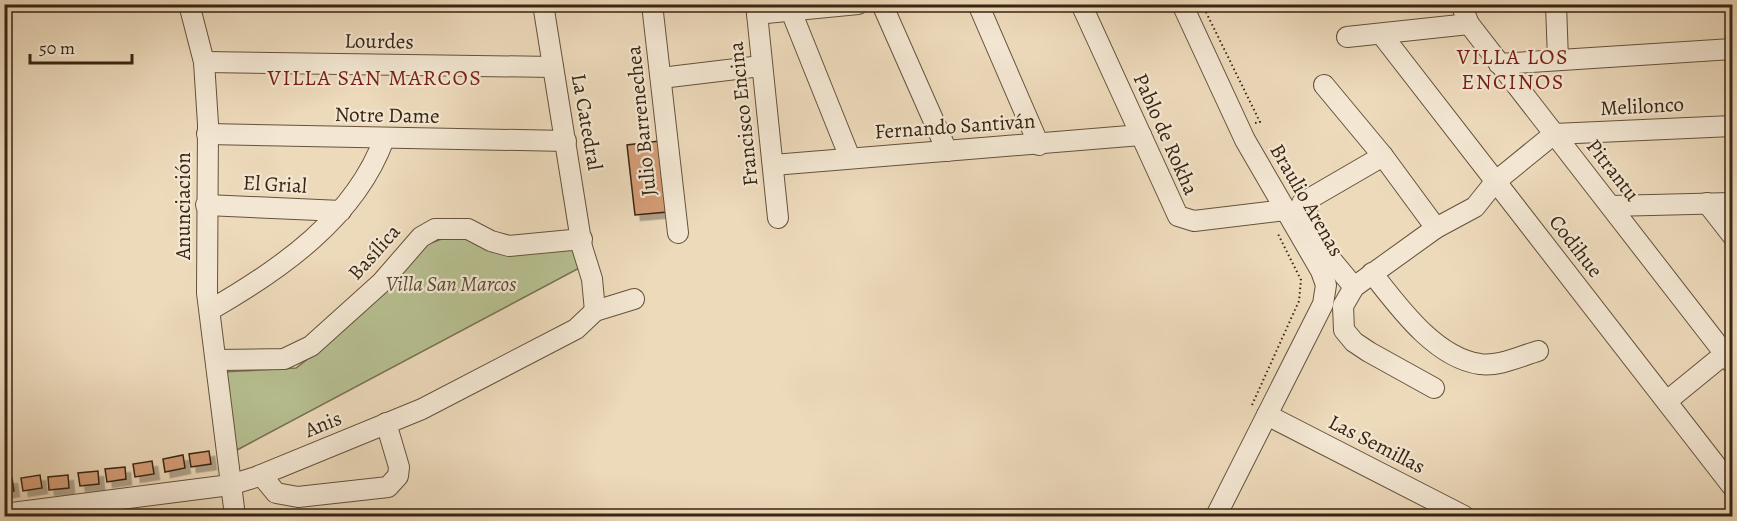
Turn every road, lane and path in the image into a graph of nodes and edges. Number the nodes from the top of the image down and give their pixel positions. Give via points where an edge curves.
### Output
1 (189, 4) edge
2 (543, 4) edge
3 (652, 4) edge
4 (858, 4) edge
5 (882, 4) edge
6 (978, 4) edge
7 (1081, 4) edge
8 (1182, 4) edge
9 (1202, 4) edge
10 (1461, 4) edge
11 (1556, 4) edge
12 (757, 9) edge
13 (791, 10) junction
14 (1468, 24) junction
15 (1382, 34) junction
16 (1347, 37) dead end
17 (1732, 50) edge
18 (1558, 60) junction
19 (204, 62) junction
20 (1499, 64) junction
21 (761, 66) junction
22 (553, 67) junction
23 (661, 78) junction
24 (1324, 85) dead end
25 (1732, 126) edge
26 (1240, 129) junction
27 (207, 134) junction
28 (1554, 134) junction
29 (1140, 135) junction
30 (384, 139) junction
31 (566, 141) junction
32 (1039, 145) junction
33 (947, 151) junction
34 (1383, 156) junction
35 (850, 158) junction
36 (773, 165) junction
37 (1495, 182) junction
38 (1707, 203) junction
39 (1732, 203) edge
40 (206, 205) junction
41 (1611, 206) junction
42 (341, 211) junction
43 (1277, 211) junction
44 (778, 218) dead end
45 (1436, 228) junction
46 (678, 233) dead end
47 (1732, 235) edge
48 (582, 243) junction
49 (1372, 273) junction
50 (1354, 287) junction
51 (634, 298) dead end
52 (210, 310) junction
53 (595, 311) junction
54 (1538, 351) dead end
55 (1730, 355) edge
56 (217, 360) junction
57 (1434, 388) dead end
58 (1667, 401) junction
59 (1258, 413) junction
60 (386, 423) junction
61 (261, 475) junction
62 (230, 485) junction
63 (1732, 486) edge
64 (4, 514) edge
65 (1223, 514) edge
66 (235, 516) edge
67 (1464, 516) edge

1 - 19 street, Anunciación
2 - 22 street, La Catedral
3 - 23 street, Julio Barrenechea
4 - 13 street
5 - 33 street
6 - 32 street
7 - 29 street, Pablo de Rokha
8 - 26 street, Braulio Arenas
9 - 26 path via 1260,122
10 - 14 street, Pitrantu
11 - 18 street
12 - 13 street
12 - 21 street, Francisco Encina
13 - 35 street
14 - 15 street
14 - 20 street, Pitrantu
15 - 16 street
15 - 37 street, Codihue
17 - 18 street
18 - 20 street
19 - 22 street, Lourdes
19 - 27 street, Anunciación
20 - 28 street, Pitrantu
21 - 23 street
21 - 36 street, Francisco Encina
22 - 31 street, La Catedral
23 - 46 street, Julio Barrenechea
24 - 34 street
25 - 28 street, Melilonco
26 - 43 street, Braulio Arenas
27 - 30 street, Notre Dame
27 - 40 street, Anunciación
28 - 37 street
28 - 41 street, Pitrantu
29 - 32 street, Fernando Santiván
29 - 43 street, Pablo de Rokha via 1174,209 1183,219
30 - 31 street, Notre Dame
30 - 42 street via 361,188
31 - 48 street, La Catedral
32 - 33 street, Fernando Santiván
33 - 35 street, Fernando Santiván
34 - 45 street
34 - 50 street via 1302,203 1329,257
35 - 36 street, Fernando Santiván
36 - 44 street, Francisco Encina
37 - 45 street via 1475,207
37 - 58 street, Codihue
38 - 39 street
38 - 41 street
38 - 47 street
40 - 42 street, El Grial
40 - 52 street, Anunciación
41 - 55 street, Pitrantu
42 - 52 street via 282,264
43 - 59 path via 1301,280 1299,301
43 - 59 street, Braulio Arenas via 1321,271 1326,292 1323,304
45 - 49 street
48 - 53 street, La Catedral via 592,279
48 - 56 street, Basílica via 510,246 468,229 435,229 421,237 381,283 311,346 284,359
49 - 50 street
49 - 54 street via 1415,327 1455,354 1479,364 1498,363
50 - 57 street via 1343,306 1344,330 1354,342
51 - 53 street, Anis
52 - 56 street, Anunciación
53 - 60 street, Anis via 576,329 422,409
55 - 58 street
56 - 62 street, Anunciación
58 - 63 street, Codihue
59 - 65 street, Braulio Arenas
59 - 67 street, Las Semillas
60 - 61 street, Anis
60 - 61 street via 399,467 398,476 388,487 298,497 276,493
61 - 62 street, Anis
62 - 64 street, Anis
62 - 66 street, Anunciación

